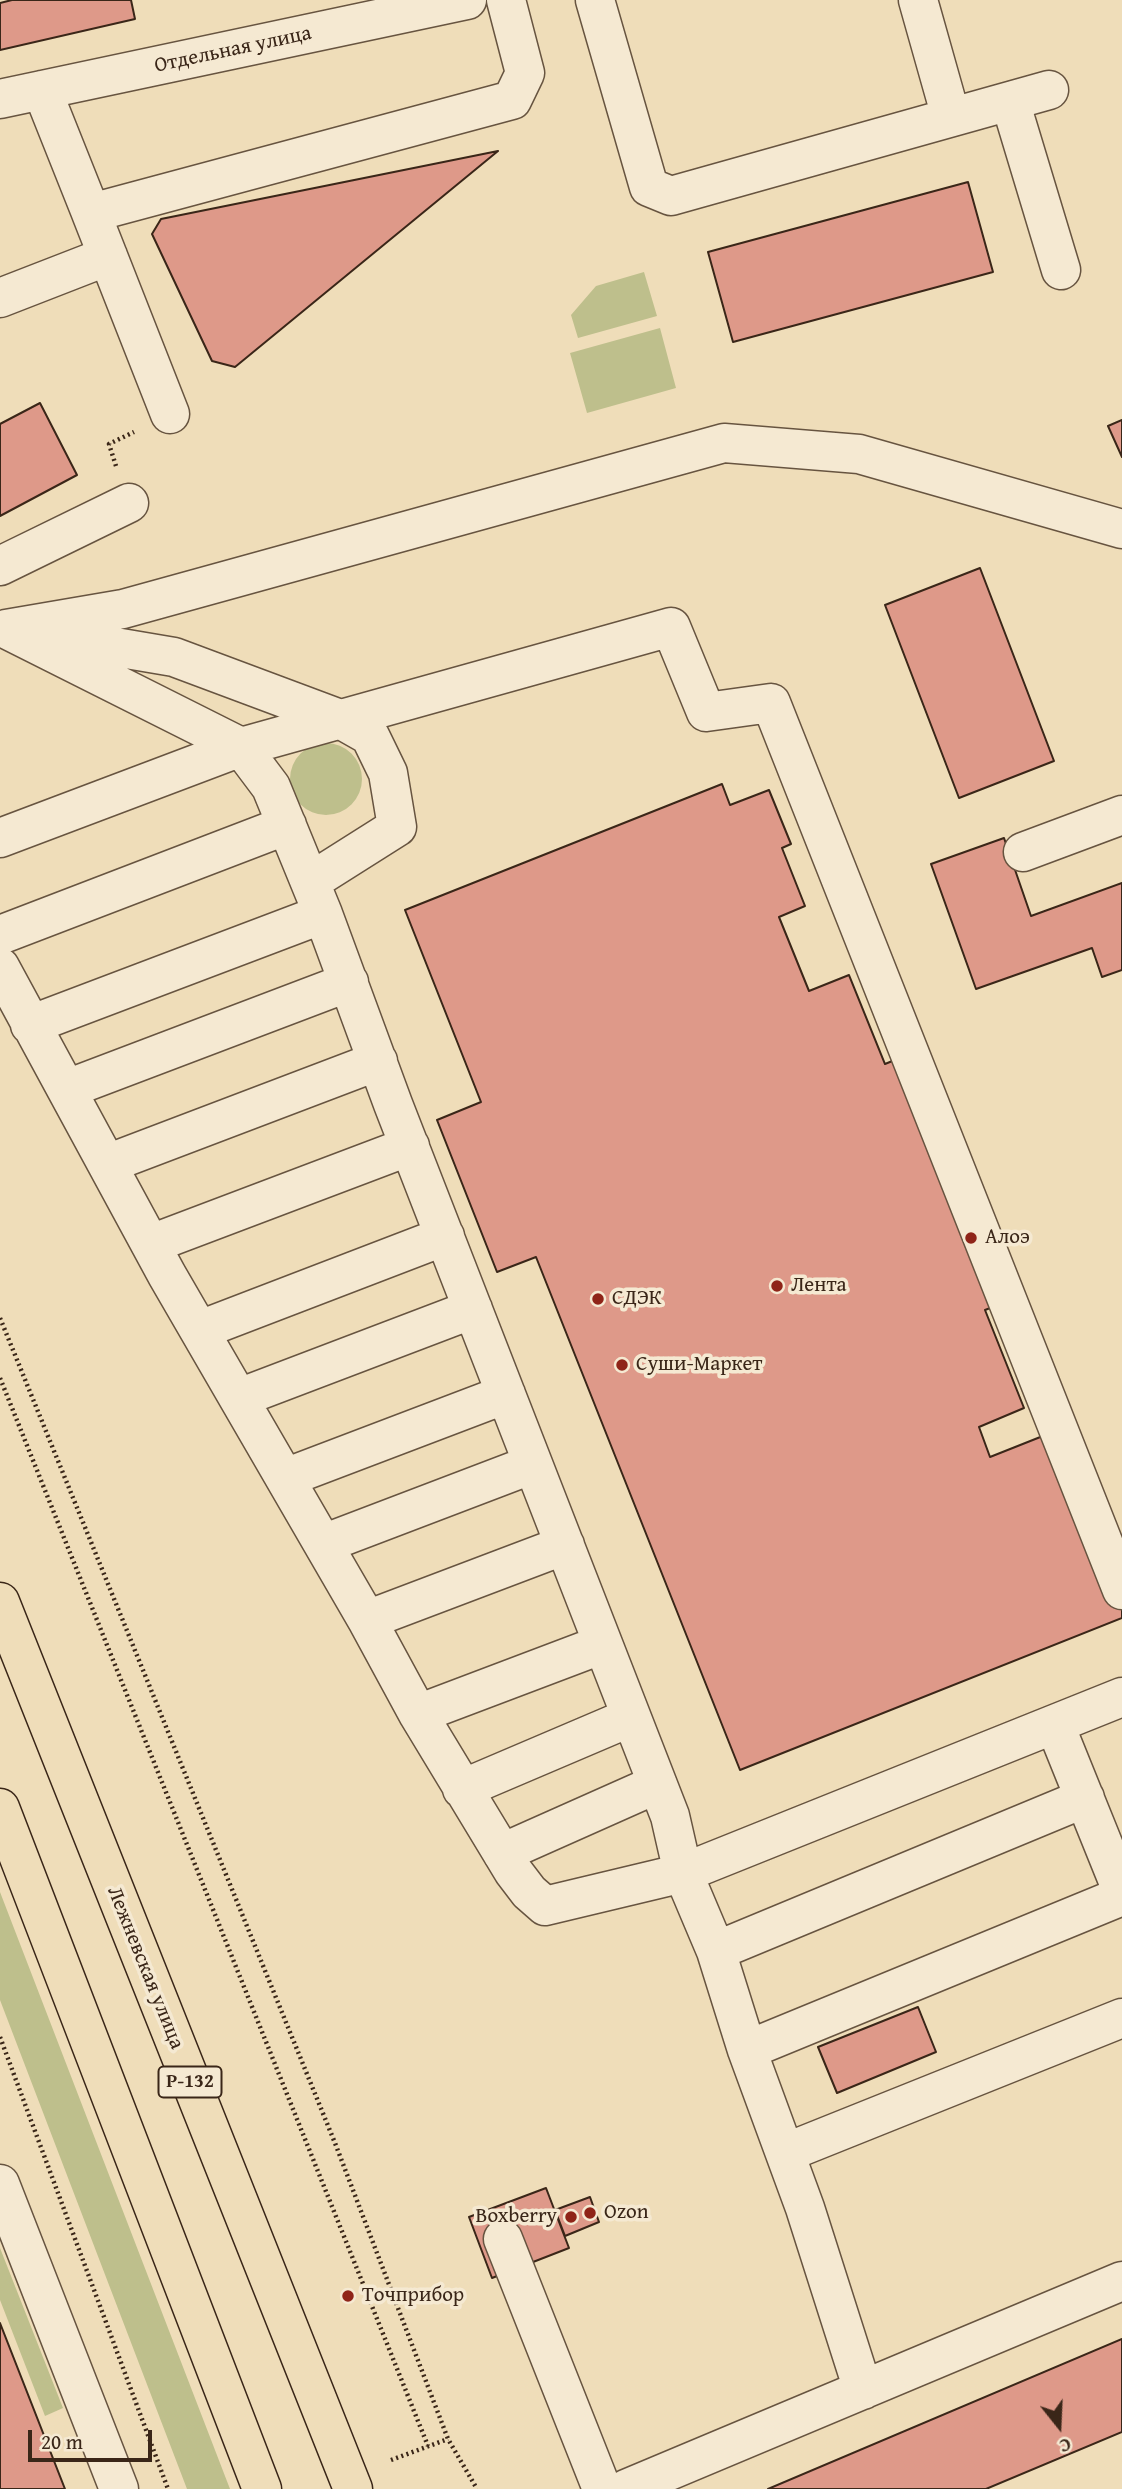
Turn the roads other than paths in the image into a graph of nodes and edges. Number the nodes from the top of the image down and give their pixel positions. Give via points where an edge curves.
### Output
1 (467, 0) edge
2 (506, 0) edge
3 (595, 0) edge
4 (918, 0) edge
5 (42, 90) junction
6 (1049, 90) dead end
7 (0, 99) edge
8 (1010, 101) junction
9 (951, 117) junction
10 (91, 213) junction
11 (107, 256) junction
12 (1061, 270) dead end
13 (0, 298) edge
14 (170, 414) road end
15 (128, 503) road end
16 (1122, 529) edge
17 (0, 566) edge
18 (3, 629) edge
19 (340, 719) junction
20 (241, 747) junction
21 (1122, 816) edge
22 (287, 825) junction
23 (0, 838) edge
24 (1023, 852) dead end
25 (317, 898) junction
26 (0, 935) edge
27 (0, 967) edge
28 (349, 982) junction
29 (30, 1025) junction
30 (378, 1061) junction
31 (67, 1089) junction
32 (410, 1146) junction
33 (107, 1164) junction
34 (445, 1236) junction
35 (151, 1244) junction
36 (473, 1309) junction
37 (200, 1330) junction
38 (506, 1394) junction
39 (239, 1398) junction
40 (533, 1464) junction
41 (285, 1478) junction
42 (323, 1544) junction
43 (565, 1545) junction
44 (1122, 1590) edge
45 (0, 1602) edge
46 (367, 1620) junction
47 (603, 1644) junction
48 (1122, 1697) edge
49 (418, 1714) junction
50 (631, 1717) junction
51 (1055, 1725) junction
52 (657, 1784) junction
53 (462, 1789) junction
54 (1085, 1798) junction
55 (0, 1808) edge
56 (502, 1853) junction
57 (683, 1873) junction
58 (1122, 1893) edge
59 (716, 1951) junction
60 (1122, 2018) edge
61 (747, 2050) junction
62 (785, 2153) junction
63 (0, 2184) edge
64 (503, 2239) dead end
65 (1122, 2281) edge
66 (863, 2390) junction
67 (119, 2489) edge
68 (262, 2489) edge
69 (353, 2489) edge
70 (602, 2489) edge
71 (626, 2489) edge

1 - 5 street, Отдельная улица
2 - 10 street via 525,74 512,100
3 - 9 street via 649,187 671,196
4 - 9 street
5 - 7 street, Отдельная улица
5 - 10 street
6 - 8 street
8 - 9 street
8 - 12 street
10 - 11 street
11 - 13 street
11 - 14 street
15 - 17 street
16 - 18 street via 859,454 724,443 123,609
18 - 19 street via 174,657
18 - 20 street
19 - 20 street
19 - 25 street via 370,736 388,773 397,827
19 - 44 street via 671,627 706,712 771,703
20 - 22 street via 271,787
20 - 23 street
21 - 24 street
22 - 25 street
22 - 26 street
25 - 28 street
25 - 29 street
27 - 29 street
28 - 30 street
28 - 31 street
29 - 31 street
30 - 32 street
30 - 33 street
31 - 33 street
32 - 34 street
32 - 35 street
33 - 35 street
34 - 36 street
34 - 37 street
35 - 37 street
36 - 38 street
36 - 39 street
37 - 39 street
38 - 40 street
38 - 41 street
39 - 41 street
40 - 42 street
40 - 43 street
41 - 42 street
42 - 46 street
43 - 46 street
43 - 47 street
45 - 69 highway, Лежневская улица / Р-132
46 - 49 street
47 - 49 street
47 - 50 street
48 - 51 street
49 - 53 street
50 - 52 street
50 - 53 street
51 - 54 street
51 - 57 street
52 - 56 street
52 - 57 street via 670,1816
53 - 56 street
54 - 58 street
54 - 59 street
55 - 68 highway
56 - 57 street via 529,1892 545,1906
57 - 59 street
58 - 61 street
59 - 61 street
60 - 62 street
61 - 62 street
62 - 66 street
63 - 67 street
64 - 70 street
65 - 66 street
66 - 71 street

